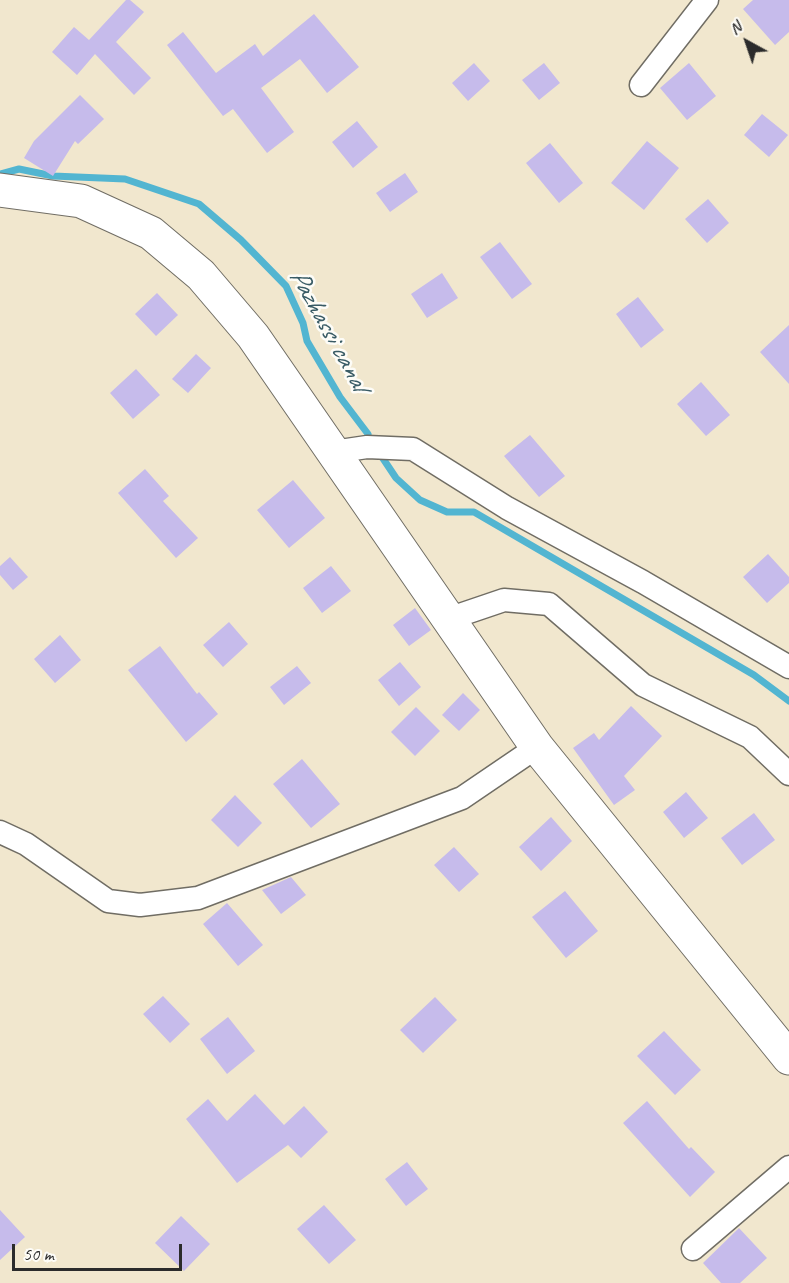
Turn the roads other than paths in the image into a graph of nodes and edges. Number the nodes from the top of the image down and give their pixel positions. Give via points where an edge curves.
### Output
1 (707, 0) edge
2 (641, 85) dead end
3 (0, 190) edge
4 (333, 452) junction
5 (448, 619) junction
6 (789, 667) edge
7 (537, 747) junction
8 (789, 774) edge
9 (0, 832) edge
10 (789, 1058) edge
11 (789, 1167) edge
12 (693, 1249) dead end

1 - 2 street
3 - 4 main road via 81,201 151,233 201,275 253,336
4 - 5 main road
4 - 6 street via 367,447 413,449 507,508
5 - 7 main road
5 - 8 street via 504,600 549,604 644,685 750,737
7 - 9 street via 462,798 198,898 140,905 108,901 26,844
7 - 10 main road
11 - 12 street

